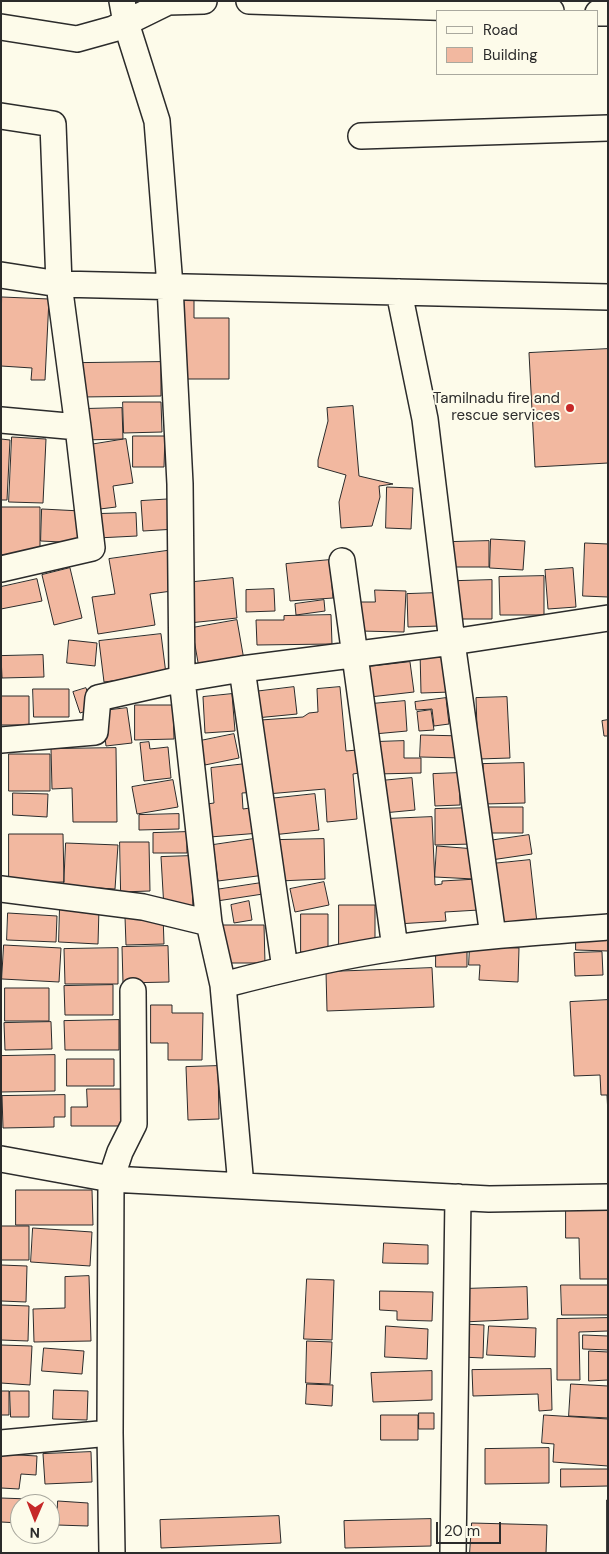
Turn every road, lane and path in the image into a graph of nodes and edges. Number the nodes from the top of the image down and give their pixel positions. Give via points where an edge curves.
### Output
1 (204, 1) edge
2 (249, 1) edge
3 (521, 10) edge
4 (124, 12) edge
5 (1, 26) edge
6 (1, 116) edge
7 (608, 128) edge
8 (361, 136) dead end
9 (1, 275) edge
10 (59, 284) junction
11 (170, 286) junction
12 (399, 292) junction
13 (608, 297) edge
14 (1, 420) edge
15 (78, 427) junction
16 (342, 561) dead end
17 (1, 569) edge
18 (608, 618) edge
19 (452, 642) junction
20 (356, 655) junction
21 (242, 668) junction
22 (182, 679) junction
23 (1, 740) edge
24 (1, 889) edge
25 (209, 924) junction
26 (608, 927) edge
27 (493, 936) junction
28 (394, 948) junction
29 (285, 969) junction
30 (223, 985) junction
31 (133, 991) dead end
32 (1, 1159) edge
33 (112, 1179) junction
34 (241, 1186) junction
35 (458, 1197) junction
36 (608, 1197) edge
37 (110, 1433) junction
38 (1, 1443) edge
39 (112, 1553) edge
40 (453, 1553) edge

1 - 4 street via 168,2
2 - 3 street
4 - 5 street via 113,29 77,39
4 - 11 street via 157,121
6 - 10 street via 53,124
7 - 8 street
9 - 10 street
10 - 11 street
10 - 15 street
11 - 12 street
11 - 22 street via 180,484
12 - 13 street
12 - 19 street via 425,419
14 - 15 street
15 - 17 street via 92,548
16 - 20 street
18 - 19 street
19 - 20 street
19 - 27 street
20 - 21 street
20 - 28 street
21 - 22 street
21 - 29 street
22 - 23 street via 98,698 95,732
22 - 25 street
24 - 25 street via 143,907
25 - 30 street
26 - 27 street
27 - 28 street
28 - 29 street
29 - 30 street
30 - 34 street
31 - 33 street via 134,1124 120,1152
32 - 33 street
33 - 34 street
33 - 37 street
34 - 35 street
35 - 36 street
35 - 40 street
37 - 38 street
37 - 39 street

